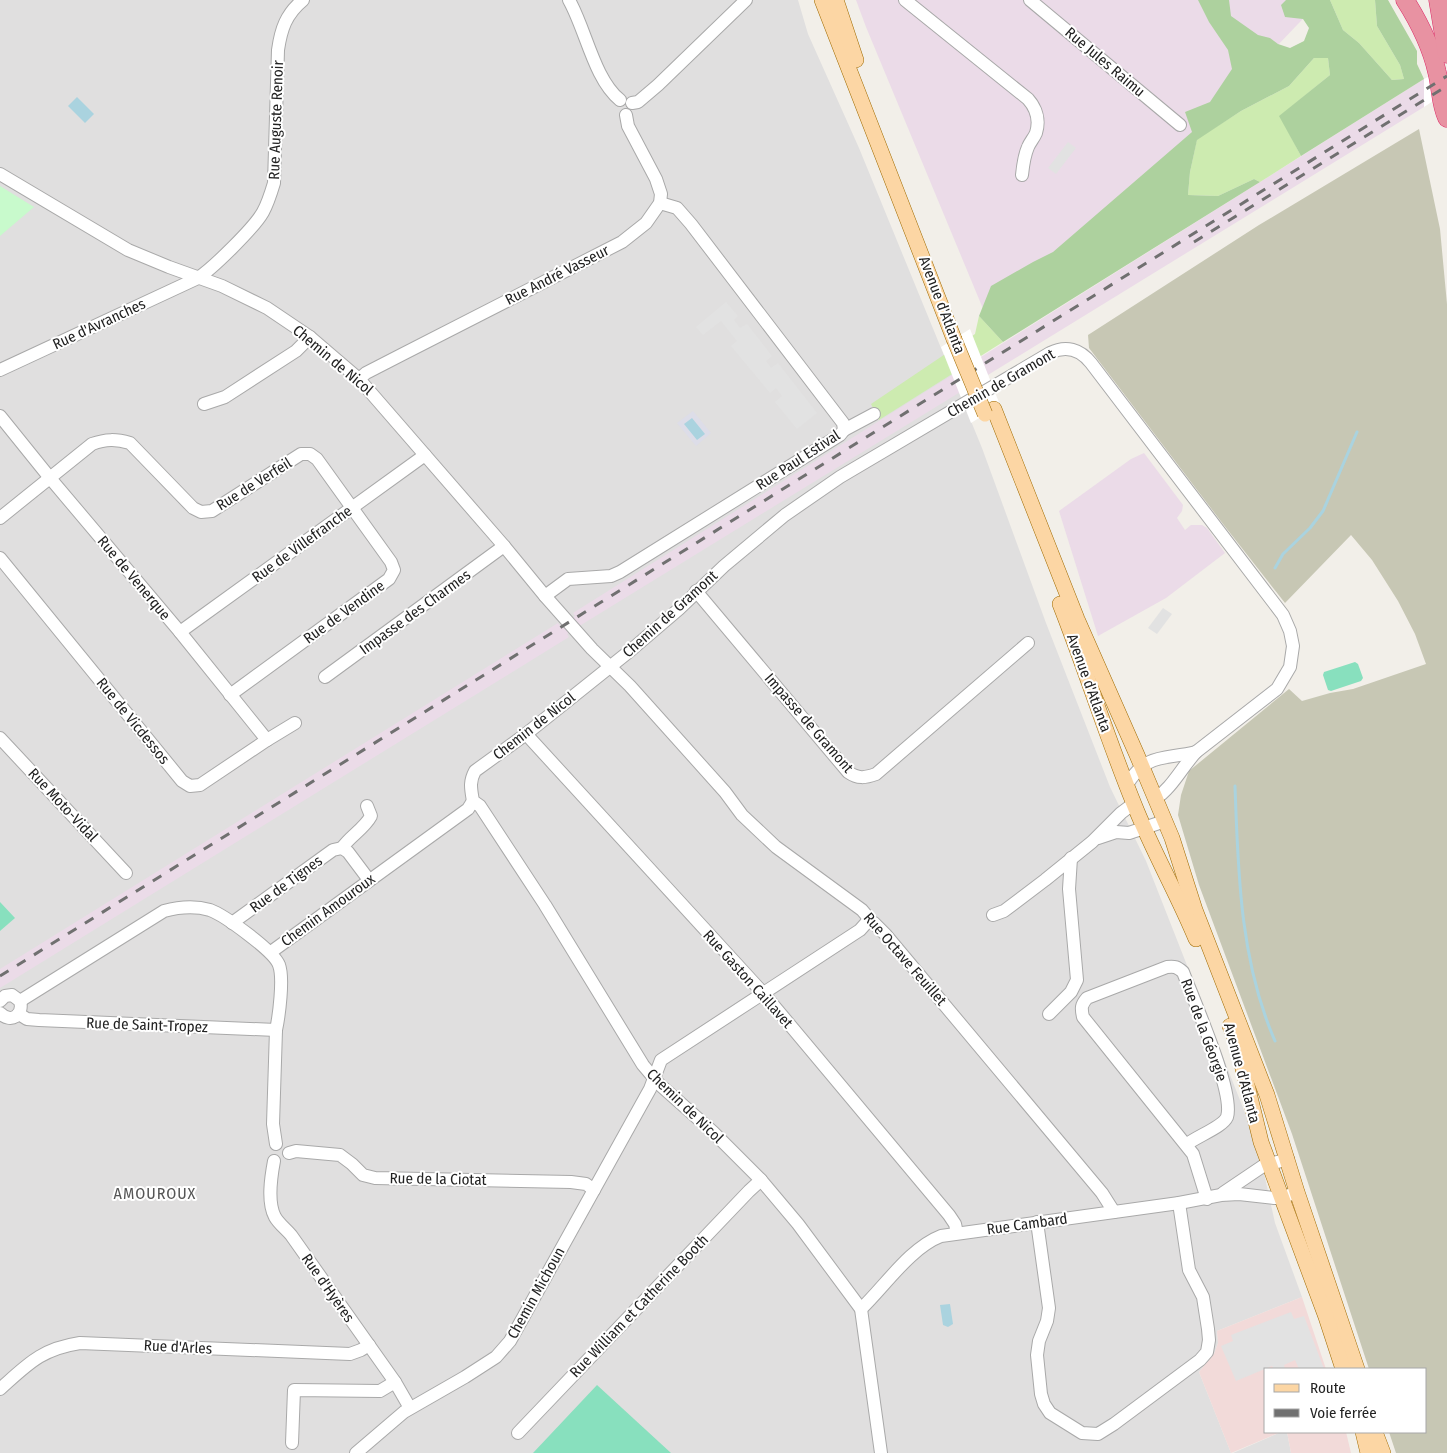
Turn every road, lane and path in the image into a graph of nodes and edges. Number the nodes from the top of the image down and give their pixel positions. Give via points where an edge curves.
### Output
1 (303, 0) edge
2 (569, 0) edge
3 (822, 0) edge
4 (836, 0) edge
5 (905, 0) edge
6 (1030, 0) edge
7 (1405, 0) edge
8 (1438, 0) edge
9 (746, 1) edge
10 (1447, 54) edge
11 (626, 102) junction
12 (1447, 118) edge
13 (1180, 125) dead end
14 (0, 174) edge
15 (1022, 175) dead end
16 (660, 203) junction
17 (198, 278) junction
18 (959, 336) junction
19 (310, 338) junction
20 (0, 370) edge
21 (359, 378) junction
22 (204, 404) dead end
23 (989, 412) junction
24 (874, 414) dead end
25 (0, 416) edge
26 (844, 430) junction
27 (425, 455) junction
28 (50, 478) junction
29 (353, 507) junction
30 (0, 518) edge
31 (504, 546) junction
32 (0, 558) edge
33 (696, 591) junction
34 (545, 596) junction
35 (180, 632) junction
36 (1028, 643) dead end
37 (610, 666) junction
38 (325, 677) dead end
39 (230, 695) junction
40 (295, 723) dead end
41 (526, 734) junction
42 (0, 738) edge
43 (267, 740) junction
44 (1196, 752) junction
45 (1142, 767) junction
46 (1126, 786) junction
47 (1155, 799) junction
48 (473, 801) junction
49 (1134, 804) junction
50 (366, 806) dead end
51 (1165, 821) junction
52 (1144, 829) junction
53 (1092, 842) junction
54 (342, 848) junction
55 (1071, 858) junction
56 (126, 873) dead end
57 (369, 880) junction
58 (993, 916) dead end
59 (868, 921) junction
60 (232, 923) junction
61 (271, 952) junction
62 (764, 994) junction
63 (0, 1001) edge
64 (20, 1001) junction
65 (0, 1013) edge
66 (19, 1014) junction
67 (1049, 1014) dead end
68 (276, 1030) junction
69 (654, 1077) junction
70 (276, 1144) junction
71 (1186, 1145) junction
72 (289, 1152) junction
73 (1288, 1159) junction
74 (274, 1161) junction
75 (1269, 1164) junction
76 (761, 1180) junction
77 (594, 1190) junction
78 (1297, 1192) junction
79 (1221, 1195) junction
80 (1281, 1198) junction
81 (1207, 1199) junction
82 (1179, 1203) junction
83 (1114, 1212) junction
84 (1037, 1222) junction
85 (957, 1233) junction
86 (861, 1309) junction
87 (368, 1345) junction
88 (1343, 1368) edge
89 (1356, 1368) edge
90 (395, 1382) junction
91 (0, 1389) edge
92 (410, 1408) junction
93 (518, 1433) dead end
94 (1363, 1433) edge
95 (1375, 1433) edge
96 (292, 1443) dead end
97 (356, 1453) edge
98 (881, 1453) edge
99 (1368, 1453) edge
100 (1383, 1453) edge

1 - 17 street, Rue Auguste Renoir via 281,31 274,184 269,201 243,235 210,270
2 - 11 street via 602,78 611,93
3 - 18 main road, Avenue d'Atlanta
4 - 18 main road, Avenue d'Atlanta
5 - 15 street via 1035,107 1038,119 1036,132 1028,147
6 - 13 street, Rue Jules Raimu
7 - 12 highway via 1416,16 1432,55
8 - 10 highway
9 - 11 street via 643,98
11 - 16 street via 617,105 618,110 626,115 635,141 656,178
14 - 17 street, Chemin de Nicol via 113,242
16 - 21 street, Rue André Vasseur via 646,223 622,242
16 - 26 street, Rue Paul Estival via 678,208 691,224 843,423
17 - 19 street, Chemin de Nicol via 267,308
17 - 20 street, Rue d'Avranches
18 - 23 main road, Avenue d'Atlanta, bridge
19 - 21 street, Chemin de Nicol
19 - 22 street via 296,351 225,397
21 - 27 street, Chemin de Nicol
23 - 45 main road, Avenue d'Atlanta
23 - 46 main road, Avenue d'Atlanta
24 - 26 street
25 - 28 street, Rue de Venerque
26 - 34 street, Rue Paul Estival via 620,572 611,576 568,578
27 - 29 street, Rue de Villefranche
27 - 31 street, Chemin de Nicol
28 - 29 street, Rue de Verfeil via 92,444 106,439 118,440 130,443 138,450 193,508 201,512 212,511 301,454 310,454
28 - 30 street
28 - 35 street, Rue de Venerque
29 - 35 street, Rue de Villefranche
29 - 39 street, Rue de Vendine via 391,562 394,570 389,578
31 - 34 street, Chemin de Nicol
31 - 38 street, Impasse des Charmes
32 - 43 street, Rue de Vicdessos via 182,781 190,786 200,785
33 - 36 street, Impasse de Gramont via 848,772 856,777 876,774
33 - 37 street, Chemin de Gramont via 668,619
33 - 44 street, Chemin de Gramont via 768,528 827,485 1050,353 1062,349 1078,350 1248,568 1283,615 1290,631 1293,646 1290,667 1277,689
34 - 37 street, Chemin de Nicol
35 - 39 street, Rue de Venerque
37 - 41 street, Chemin de Nicol
37 - 59 street, Rue Octave Feuillet via 725,792 742,815 776,847 862,910
39 - 43 street, Rue de Venerque
40 - 43 street, Rue de Vicdessos
41 - 48 street, Chemin de Nicol via 475,771 470,786
41 - 62 street, Rue Gaston Caillavet
42 - 56 street, Rue Moto-Vidal
44 - 45 street, Chemin de Gramont via 1176,757 1162,756
44 - 47 street, Chemin de Gramont via 1163,794
45 - 46 street, Chemin de Gramont
45 - 47 main road, Avenue d'Atlanta
46 - 49 main road, Avenue d'Atlanta
47 - 49 main road
47 - 51 main road, Avenue d'Atlanta
48 - 57 street, Chemin Amouroux via 468,809
48 - 69 street, Chemin de Nicol via 480,806
49 - 52 main road, Avenue d'Atlanta
49 - 53 street
50 - 54 street, Rue de Tignes via 371,816 368,822
51 - 52 street
51 - 73 main road, Avenue d'Atlanta
52 - 53 street via 1116,832
52 - 75 main road, Avenue d'Atlanta via 1189,922 1236,1040
53 - 55 street
54 - 57 street
54 - 60 street, Rue de Tignes via 333,850
55 - 58 street via 1004,911
55 - 67 street via 1070,889 1077,980 1071,992
57 - 61 street, Chemin Amouroux
59 - 62 street, Chemin Michoun via 860,930
59 - 83 street, Rue Octave Feuillet via 886,934 1102,1193
60 - 61 street, Chemin Amouroux
60 - 64 street, Chemin Amouroux via 212,910 164,910
61 - 68 street via 279,965 281,978
62 - 69 street, Chemin Michoun via 661,1060
62 - 85 street, Rue Gaston Caillavet via 949,1215
63 - 64 street via 12,995
64 - 66 street
65 - 66 street, Rue de Saint-Tropez via 8,1018
66 - 68 street, Rue de Saint-Tropez via 27,1020
68 - 70 street via 272,1124
69 - 76 street, Chemin de Nicol
69 - 77 street, Chemin Michoun
70 - 72 street via 284,1145
70 - 74 street via 270,1152
71 - 71 street, Rue de la Géorgie via 1083,1016 1081,1009 1087,998 1173,966 1183,972 1217,1061 1225,1087 1227,1109 1223,1123
71 - 81 street, Rue de la Géorgie via 1197,1163
72 - 74 street via 282,1162
72 - 77 street, Rue de la Ciotat via 340,1155 363,1175 375,1178 571,1182 586,1184
73 - 75 street, Rue Cambard
73 - 78 main road, Avenue d'Atlanta
74 - 87 street, Rue d'Hyères via 271,1201 276,1219 291,1235
75 - 79 street, Rue Cambard
75 - 80 main road, Avenue d'Atlanta
76 - 86 street, Chemin de Nicol
76 - 93 street, Rue William et Catherine Booth
77 - 92 street, Chemin Michoun via 510,1341 496,1357
78 - 80 street, Rue Cambard
78 - 89 main road, Avenue d'Atlanta
79 - 80 street, Rue Cambard
79 - 81 street, Rue Cambard
80 - 88 main road, Avenue d'Atlanta
81 - 82 street, Rue Cambard
82 - 83 street, Rue Cambard
82 - 84 street via 1189,1270 1203,1297 1207,1352 1098,1434 1082,1433 1050,1413 1042,1399 1037,1355 1049,1308
83 - 84 street, Rue Cambard
84 - 85 street, Rue Cambard
85 - 86 street, Rue Cambard via 928,1241
86 - 98 street, Chemin de Nicol
87 - 90 street, Rue d'Hyères
87 - 91 street, Rue d'Arles via 350,1354 80,1343 53,1349 35,1358
90 - 92 street, Rue d'Hyères
90 - 96 street via 380,1391 294,1390
92 - 97 street, Chemin Michoun
94 - 99 main road
95 - 100 main road

